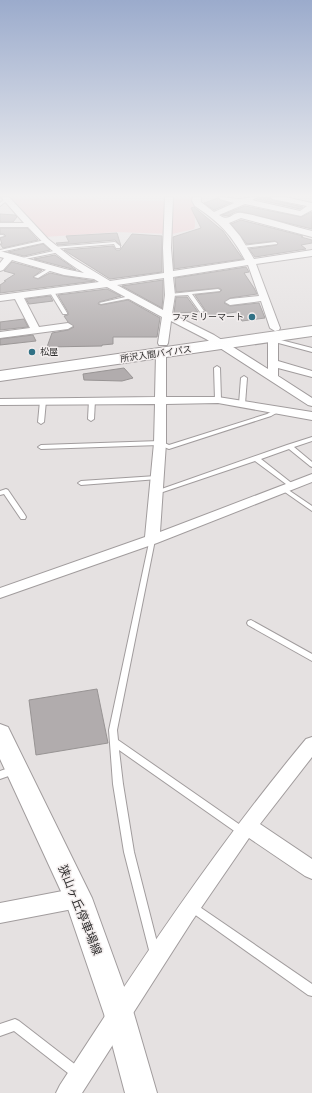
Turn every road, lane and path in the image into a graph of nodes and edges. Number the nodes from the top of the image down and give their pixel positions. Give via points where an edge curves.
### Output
1 (10, 248) edge
2 (54, 248) edge
3 (73, 248) edge
4 (167, 248) edge
5 (243, 248) edge
6 (0, 250) edge
7 (56, 250) junction
8 (312, 253) edge
9 (0, 254) edge
10 (10, 257) junction
11 (20, 259) junction
12 (251, 262) junction
13 (0, 268) edge
14 (51, 268) junction
15 (169, 275) junction
16 (36, 277) dead end
17 (99, 278) junction
18 (108, 284) junction
19 (218, 290) dead end
20 (51, 291) junction
21 (189, 293) junction
22 (18, 295) junction
23 (170, 295) junction
24 (130, 297) junction
25 (0, 298) edge
26 (266, 298) junction
27 (230, 302) dead end
28 (101, 303) dead end
29 (202, 311) dead end
30 (65, 313) dead end
31 (167, 316) junction
32 (312, 322) edge
33 (68, 326) dead end
34 (36, 330) junction
35 (312, 331) edge
36 (0, 335) edge
37 (274, 335) junction
38 (216, 341) junction
39 (162, 348) junction
40 (312, 350) edge
41 (273, 363) junction
42 (0, 367) edge
43 (217, 368) dead end
44 (312, 374) edge
45 (0, 376) edge
46 (273, 377) junction
47 (244, 378) dead end
48 (92, 400) junction
49 (161, 400) junction
50 (218, 400) junction
51 (43, 401) junction
52 (0, 402) edge
53 (312, 403) edge
54 (242, 404) junction
55 (278, 410) junction
56 (312, 416) edge
57 (91, 419) dead end
58 (41, 422) dead end
59 (312, 438) edge
60 (160, 443) junction
61 (41, 446) dead end
62 (290, 446) junction
63 (256, 458) junction
64 (312, 465) edge
65 (156, 478) junction
66 (312, 478) edge
67 (81, 483) dead end
68 (288, 488) junction
69 (0, 493) edge
70 (155, 493) junction
71 (312, 509) edge
72 (23, 517) dead end
73 (152, 540) junction
74 (0, 593) edge
75 (251, 623) dead end
76 (312, 658) edge
77 (0, 734) edge
78 (114, 742) junction
79 (312, 744) edge
80 (8, 772) edge
81 (245, 829) junction
82 (312, 870) edge
83 (78, 898) junction
84 (191, 906) junction
85 (0, 913) edge
86 (156, 958) junction
87 (312, 991) edge
88 (119, 1014) junction
89 (0, 1030) edge
90 (74, 1084) edge
91 (141, 1093) edge

1 - 6 lane
2 - 7 street
3 - 7 lane
4 - 15 street
5 - 12 street
7 - 11 lane
7 - 17 street
8 - 12 street
9 - 10 street
10 - 11 street
10 - 13 street
11 - 14 street
12 - 15 street
12 - 26 street
14 - 16 lane
14 - 17 street
15 - 18 street
15 - 23 street
17 - 18 street
18 - 20 street
18 - 24 street
19 - 21 lane
20 - 22 street
20 - 30 lane
21 - 23 lane
21 - 29 lane
22 - 25 street
22 - 34 street
23 - 31 street
24 - 28 lane
24 - 31 street
26 - 27 street
26 - 37 street
31 - 38 street
31 - 39 street
32 - 37 highway, 所沢入間バイパス
33 - 34 street
34 - 36 street
35 - 37 highway, 所沢入間バイパス
37 - 38 highway, 所沢入間バイパス
37 - 40 lane
37 - 41 street
38 - 39 highway, 所沢入間バイパス
38 - 46 street
39 - 42 highway, 所沢入間バイパス
39 - 45 highway, 所沢入間バイパス
39 - 49 street
41 - 44 street
41 - 46 street
43 - 50 lane
46 - 53 street
47 - 54 lane
48 - 49 street
48 - 51 street
48 - 57 lane
49 - 50 street
49 - 60 street
50 - 54 street
51 - 52 street
51 - 58 lane
54 - 55 street
55 - 56 street
55 - 60 lane via 169,447
59 - 62 lane
60 - 61 lane
60 - 65 street
62 - 63 lane
62 - 64 lane
63 - 68 lane
63 - 70 lane
65 - 67 lane
65 - 70 street
66 - 68 street
68 - 71 lane
68 - 73 street
69 - 72 lane via 6,491
70 - 73 street
73 - 74 street
73 - 78 lane via 113,730
75 - 76 lane
77 - 80 main road, 狭山ヶ丘停車場線
78 - 81 lane
78 - 86 lane via 129,852
79 - 81 street
80 - 83 main road, 狭山ヶ丘停車場線
81 - 82 street
81 - 84 street
83 - 85 street
83 - 88 main road, 狭山ヶ丘停車場線
84 - 86 street
84 - 87 lane
86 - 88 street
88 - 90 street
88 - 91 main road, 狭山ヶ丘停車場線
89 - 90 lane via 15,1025

